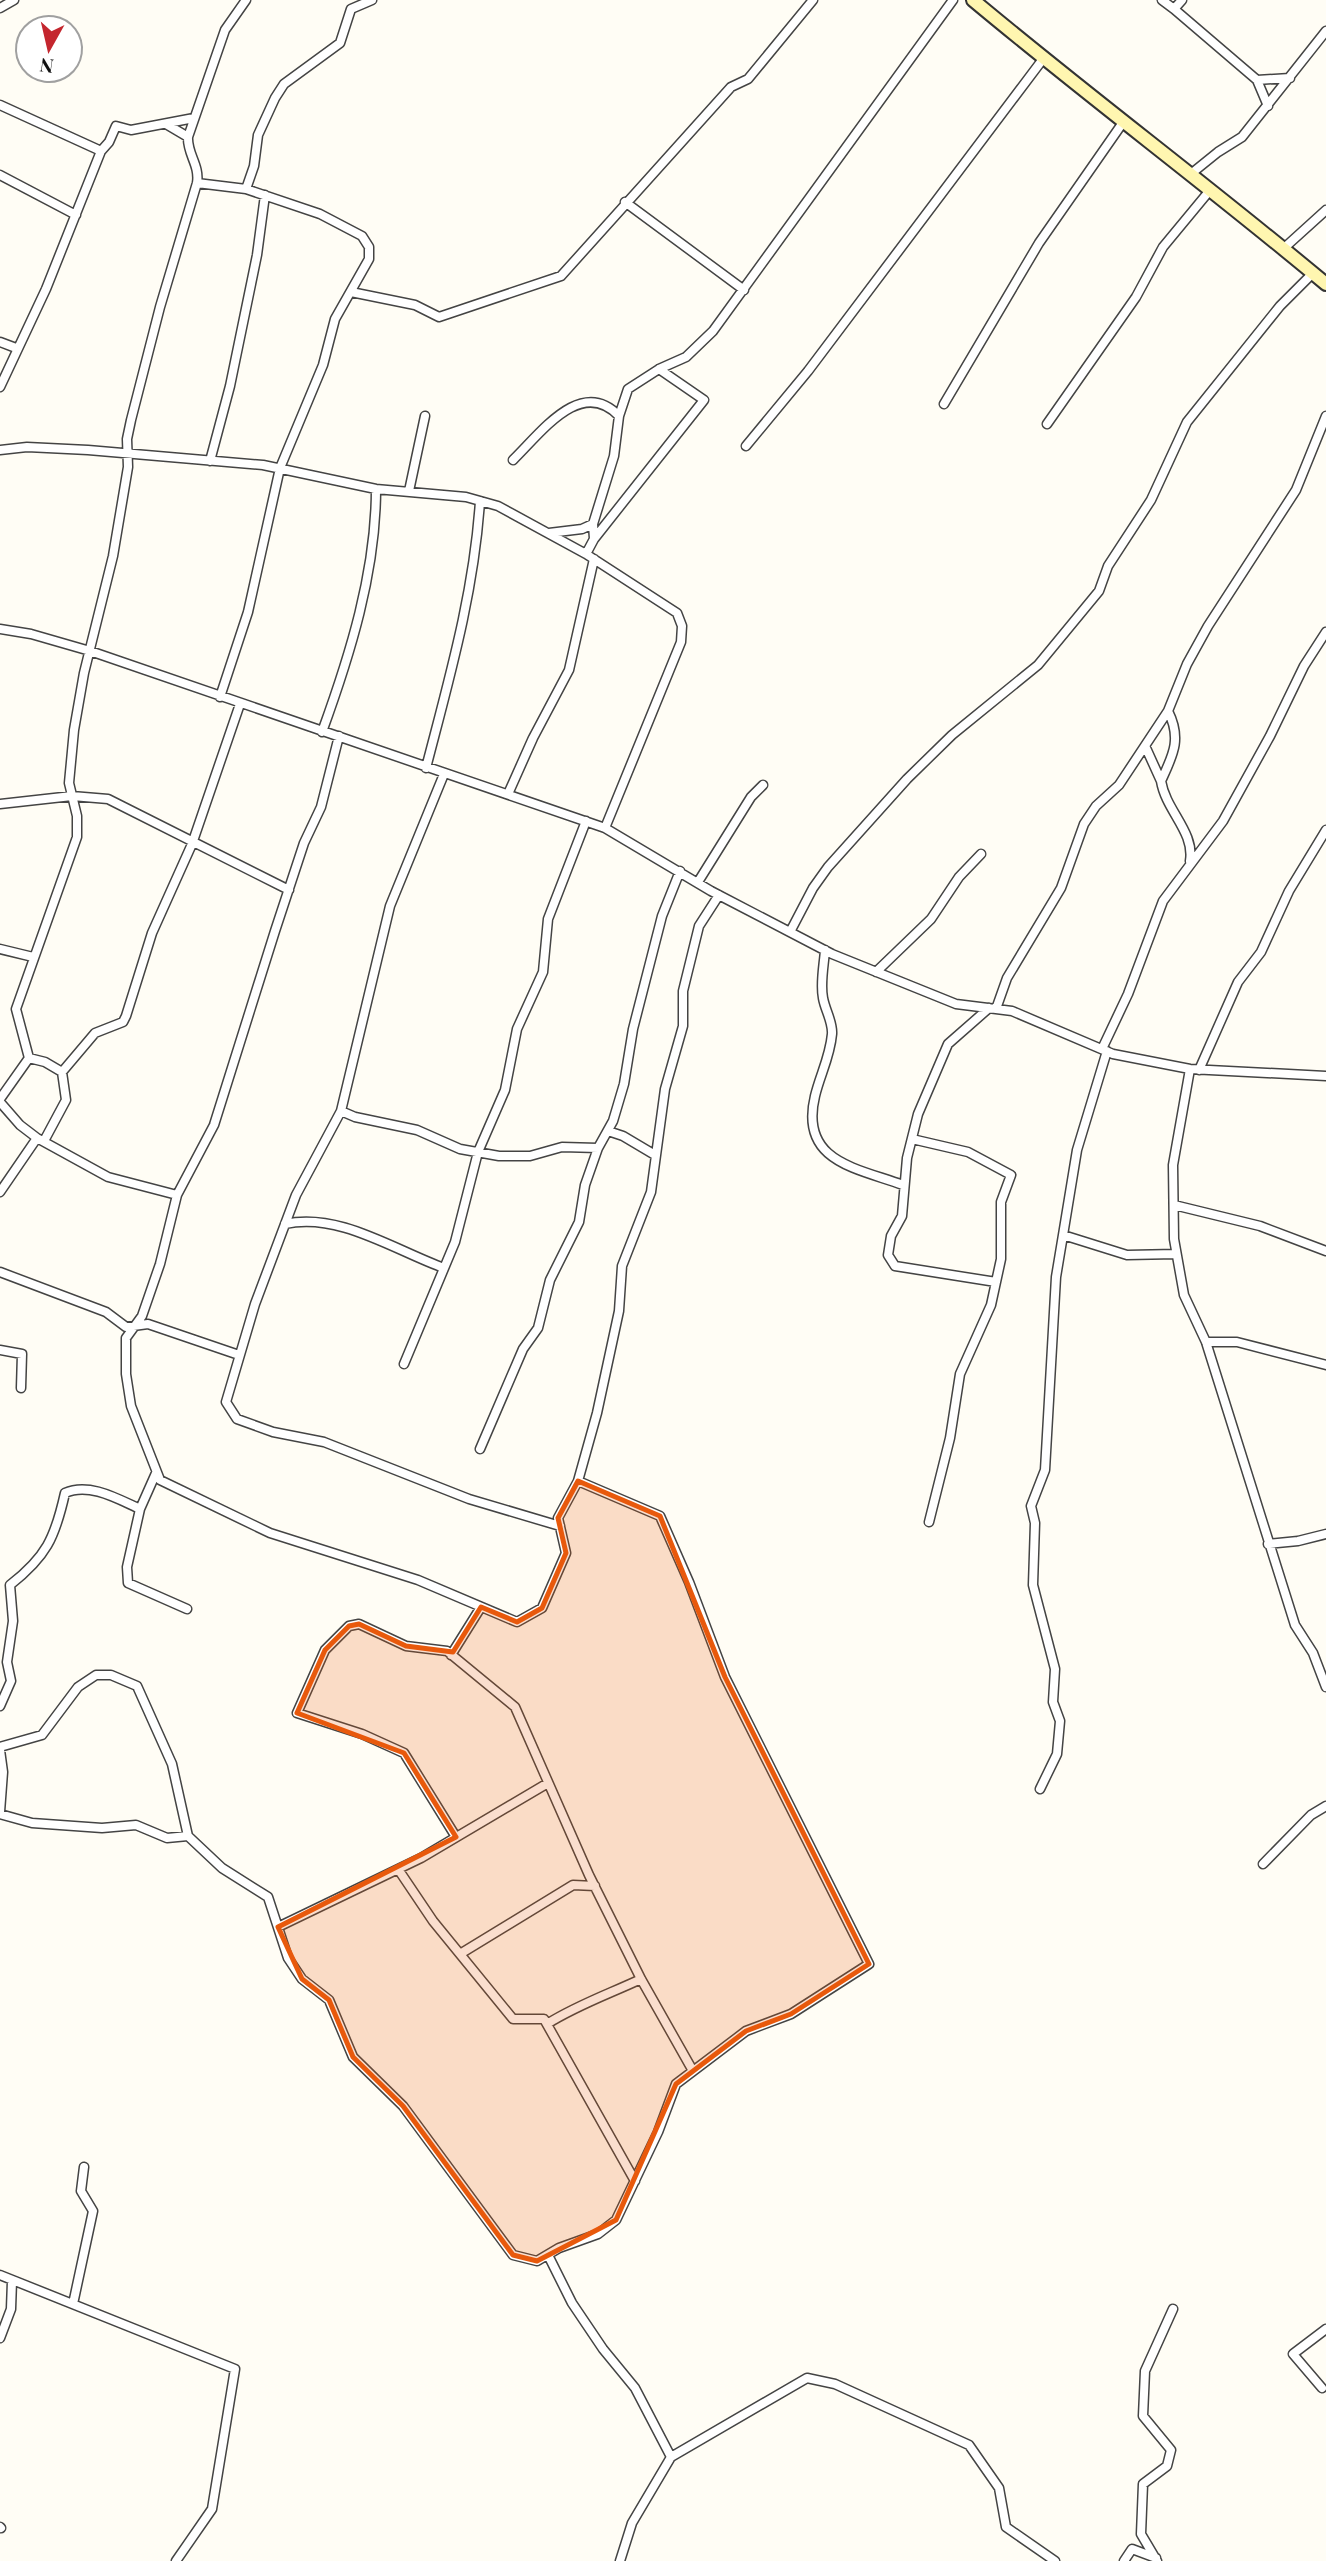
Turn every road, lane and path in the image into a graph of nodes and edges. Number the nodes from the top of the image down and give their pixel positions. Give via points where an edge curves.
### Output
1 (15, 0) edge
2 (246, 0) edge
3 (372, 0) edge
4 (813, 0) edge
5 (953, 0) edge
6 (973, 0) edge
7 (1162, 0) edge
8 (1182, 0) edge
9 (0, 8) edge
10 (1174, 9) junction
11 (1326, 31) edge
12 (1043, 58) junction
13 (1290, 78) junction
14 (1257, 80) junction
15 (0, 105) edge
16 (1269, 106) junction
17 (194, 118) junction
18 (1124, 121) junction
19 (166, 124) junction
20 (188, 137) junction
21 (101, 151) junction
22 (1192, 173) junction
23 (0, 175) edge
24 (197, 183) junction
25 (246, 189) junction
26 (1211, 189) junction
27 (265, 195) junction
28 (625, 202) junction
29 (1326, 210) edge
30 (76, 215) junction
31 (1283, 248) junction
32 (1312, 273) junction
33 (1326, 284) edge
34 (744, 290) junction
35 (351, 292) junction
36 (0, 342) edge
37 (16, 348) junction
38 (659, 369) junction
39 (0, 387) edge
40 (944, 404) dead end
41 (619, 415) junction
42 (425, 416) dead end
43 (1326, 416) edge
44 (1047, 424) dead end
45 (746, 446) dead end
46 (0, 450) edge
47 (129, 455) junction
48 (513, 460) dead end
49 (210, 461) junction
50 (279, 468) junction
51 (376, 489) junction
52 (409, 491) junction
53 (480, 501) junction
54 (593, 524) junction
55 (548, 533) junction
56 (594, 539) junction
57 (590, 556) junction
58 (0, 629) edge
59 (1326, 632) edge
60 (90, 651) junction
61 (220, 697) junction
62 (240, 704) junction
63 (1168, 711) junction
64 (322, 732) junction
65 (339, 736) junction
66 (1146, 748) junction
67 (426, 768) junction
68 (444, 774) junction
69 (1161, 781) junction
70 (762, 785) dead end
71 (508, 794) junction
72 (72, 796) junction
73 (0, 804) edge
74 (586, 821) junction
75 (605, 828) junction
76 (1326, 830) edge
77 (192, 844) junction
78 (981, 854) dead end
79 (1189, 864) junction
80 (680, 871) junction
81 (698, 882) junction
82 (289, 890) junction
83 (719, 895) junction
84 (790, 932) junction
85 (0, 949) edge
86 (824, 950) junction
87 (33, 957) junction
88 (876, 972) junction
89 (993, 1009) junction
90 (1105, 1050) junction
91 (29, 1058) junction
92 (1190, 1069) junction
93 (1199, 1070) junction
94 (62, 1072) junction
95 (1326, 1076) edge
96 (0, 1100) edge
97 (341, 1111) junction
98 (608, 1131) junction
99 (41, 1139) junction
100 (912, 1139) junction
101 (598, 1148) junction
102 (478, 1152) junction
103 (655, 1155) junction
104 (903, 1185) junction
105 (0, 1192) edge
106 (177, 1195) junction
107 (1174, 1205) junction
108 (285, 1224) junction
109 (1063, 1235) junction
110 (1326, 1251) edge
111 (1176, 1254) junction
112 (444, 1268) junction
113 (0, 1272) edge
114 (996, 1282) junction
115 (137, 1326) junction
116 (1206, 1342) junction
117 (0, 1350) edge
118 (239, 1355) junction
119 (404, 1364) dead end
120 (1326, 1365) edge
121 (21, 1388) dead end
122 (480, 1449) dead end
123 (156, 1474) junction
124 (578, 1481) junction
125 (141, 1509) junction
126 (929, 1522) dead end
127 (560, 1526) junction
128 (1326, 1534) edge
129 (1268, 1544) junction
130 (481, 1607) junction
131 (187, 1609) dead end
132 (451, 1655) junction
133 (1326, 1686) edge
134 (0, 1706) edge
135 (0, 1748) edge
136 (548, 1783) junction
137 (1040, 1789) dead end
138 (1326, 1805) edge
139 (0, 1813) edge
140 (188, 1836) junction
141 (456, 1838) junction
142 (1263, 1864) dead end
143 (398, 1869) junction
144 (595, 1886) junction
145 (278, 1927) junction
146 (460, 1954) junction
147 (641, 1979) junction
148 (547, 2024) junction
149 (693, 2071) junction
150 (84, 2166) dead end
151 (635, 2181) junction
152 (548, 2255) junction
153 (0, 2276) edge
154 (12, 2281) junction
155 (73, 2304) junction
156 (1173, 2309) dead end
157 (1326, 2329) edge
158 (0, 2338) edge
159 (1322, 2388) dead end
160 (671, 2457) junction
161 (1156, 2559) edge
162 (176, 2561) edge
163 (621, 2561) edge
164 (1055, 2561) edge
165 (1124, 2561) edge

1 - 9 street
2 - 17 street via 225,30
3 - 25 street via 351,9 340,43 284,84 258,135
4 - 28 street via 748,79 731,87
5 - 34 street
6 - 12 street
7 - 10 street
8 - 10 street
10 - 14 street
11 - 13 street
12 - 18 street
12 - 45 street
13 - 14 street
13 - 16 street
14 - 16 street
15 - 21 street
16 - 22 street via 1242,137
17 - 19 street
17 - 20 street
18 - 22 street
18 - 40 street via 1039,243
19 - 20 street
19 - 21 street via 131,130 116,126
20 - 24 street via 199,172
21 - 30 street
22 - 26 street
23 - 30 street
24 - 25 street
24 - 47 street via 131,420
25 - 27 street
26 - 31 street
26 - 44 street via 1163,247 1136,297
27 - 35 street via 320,214 362,236 369,258
27 - 49 street via 257,256
28 - 34 street
28 - 35 street via 561,276 452,314 439,317 405,303
29 - 31 street
30 - 37 street via 47,289
31 - 32 street
32 - 33 street
32 - 84 street via 1245,347 1187,422 1151,500 1108,566 1099,591 1038,665 907,779 828,867
34 - 38 street via 705,340 686,357
35 - 50 street via 335,319 323,365
36 - 37 street
37 - 39 street
38 - 41 street via 628,390
38 - 56 street via 704,400
41 - 48 street via 601,401 578,403
41 - 54 street via 614,456
42 - 52 street
43 - 63 street via 1296,490 1208,626
46 - 47 street via 26,447
47 - 49 street
47 - 60 street via 113,556
49 - 50 street
50 - 51 street
50 - 61 street via 248,612
51 - 52 street
51 - 64 street via 372,550 344,672
52 - 53 street
53 - 55 street
53 - 67 street via 468,599
54 - 55 street
54 - 56 street
55 - 57 street
56 - 57 street
57 - 71 street via 569,670
57 - 75 street via 677,613 682,626 681,642
58 - 60 street
59 - 79 street via 1223,821
60 - 61 street
60 - 72 street via 69,769
61 - 62 street
62 - 64 street
62 - 77 street
63 - 66 street
63 - 69 street via 1177,736 1176,750
64 - 65 street
65 - 67 street
65 - 82 street via 321,807
66 - 69 street
66 - 89 street via 1084,824 1061,888
67 - 68 street
68 - 71 street
68 - 97 street via 390,906
69 - 79 street via 1191,844
70 - 81 street
71 - 74 street
72 - 73 street
72 - 77 street via 108,799
72 - 87 street via 77,837
74 - 75 street
74 - 102 street via 548,919 543,972 517,1029 505,1090
75 - 80 street
76 - 93 street via 1289,891 1261,951 1238,982
77 - 82 street
77 - 94 street via 152,933 123,1022 95,1033
78 - 88 street via 931,919
79 - 90 street via 1163,901
80 - 81 street
80 - 98 street via 662,916 625,1084
81 - 83 street
82 - 106 street via 214,1125
83 - 84 street
83 - 103 street via 699,926 683,990 683,1026 665,1089
84 - 86 street
85 - 87 street
86 - 88 street
86 - 104 street via 822,997 832,1031 814,1098 814,1135 824,1153
87 - 91 street via 16,1009
88 - 89 street via 956,1004
89 - 90 street via 1012,1011
89 - 100 street via 948,1044
90 - 92 street
90 - 109 street via 1077,1150
91 - 94 street
91 - 96 street
92 - 93 street
92 - 107 street via 1174,1152
93 - 95 street
94 - 99 street via 66,1100
96 - 99 street via 20,1125
97 - 102 street via 417,1130
97 - 108 street
98 - 101 street
98 - 103 street
99 - 105 street
99 - 106 street via 108,1177
100 - 104 street
100 - 114 street via 968,1152 1011,1175 1001,1202 1001,1259
101 - 102 street via 562,1147 530,1156
101 - 122 street via 579,1222 550,1280 538,1328 523,1349
102 - 112 street
103 - 124 street via 652,1192 622,1266 619,1311
104 - 114 street via 902,1216 891,1236 888,1255 895,1266
106 - 115 street via 160,1264
107 - 110 street via 1260,1226
107 - 111 street
108 - 112 street via 321,1222 373,1237
108 - 118 street
109 - 111 street via 1127,1255
109 - 137 street via 1056,1277 1045,1470 1031,1506 1035,1523 1033,1585 1055,1670 1053,1702 1060,1721 1057,1754
111 - 116 street via 1184,1295
112 - 119 street
113 - 115 street via 106,1312 126,1327
114 - 126 street via 985,1322 960,1374
115 - 118 street via 148,1324
115 - 123 street via 126,1338 126,1374 131,1406
116 - 120 street via 1237,1342
116 - 129 street
117 - 121 street via 22,1354
118 - 127 street via 226,1402 237,1419 324,1442 469,1499
123 - 125 street
123 - 130 street via 187,1495 270,1533 418,1580
124 - 127 street via 558,1518
124 - 149 street via 660,1516 725,1677 869,1964 791,2014 747,2031
125 - 131 street via 127,1567 128,1583
125 - 134 street via 103,1493 74,1489 65,1493 59,1521 39,1562 10,1585 13,1621 7,1662 11,1681
127 - 130 street via 566,1553 542,1608 517,1622
128 - 129 street
129 - 133 street via 1295,1625
130 - 132 street
132 - 136 street via 515,1707
132 - 141 street via 406,1646 359,1624 349,1626 325,1650 297,1713 362,1734 404,1754
135 - 139 street
135 - 140 street via 42,1735 78,1687 96,1675 126,1680 137,1686 172,1764
136 - 141 street
136 - 144 street
138 - 142 street
139 - 140 street via 32,1823 102,1828 136,1825 167,1838
140 - 145 street via 222,1868 268,1897
141 - 143 street
143 - 145 street
143 - 146 street
144 - 146 street via 573,1885
144 - 147 street
145 - 152 street via 288,1958 302,1979 329,2000 353,2057 403,2106 513,2255 537,2261
146 - 148 street via 513,2019 544,2019
147 - 148 street via 578,2004
147 - 149 street
148 - 151 street
149 - 151 street via 676,2084
150 - 155 street via 81,2191 93,2211
151 - 152 street via 616,2220 598,2234
152 - 160 street via 572,2302 635,2388
153 - 154 street
154 - 155 street
154 - 158 street via 11,2309
155 - 162 street via 235,2369 212,2509
156 - 161 street via 1145,2371 1143,2416 1171,2450 1167,2466 1143,2484 1141,2533
157 - 159 street via 1293,2354
160 - 163 street via 632,2523
160 - 164 street via 807,2378 835,2384 969,2445 999,2488 1006,2527
161 - 165 street via 1132,2549

